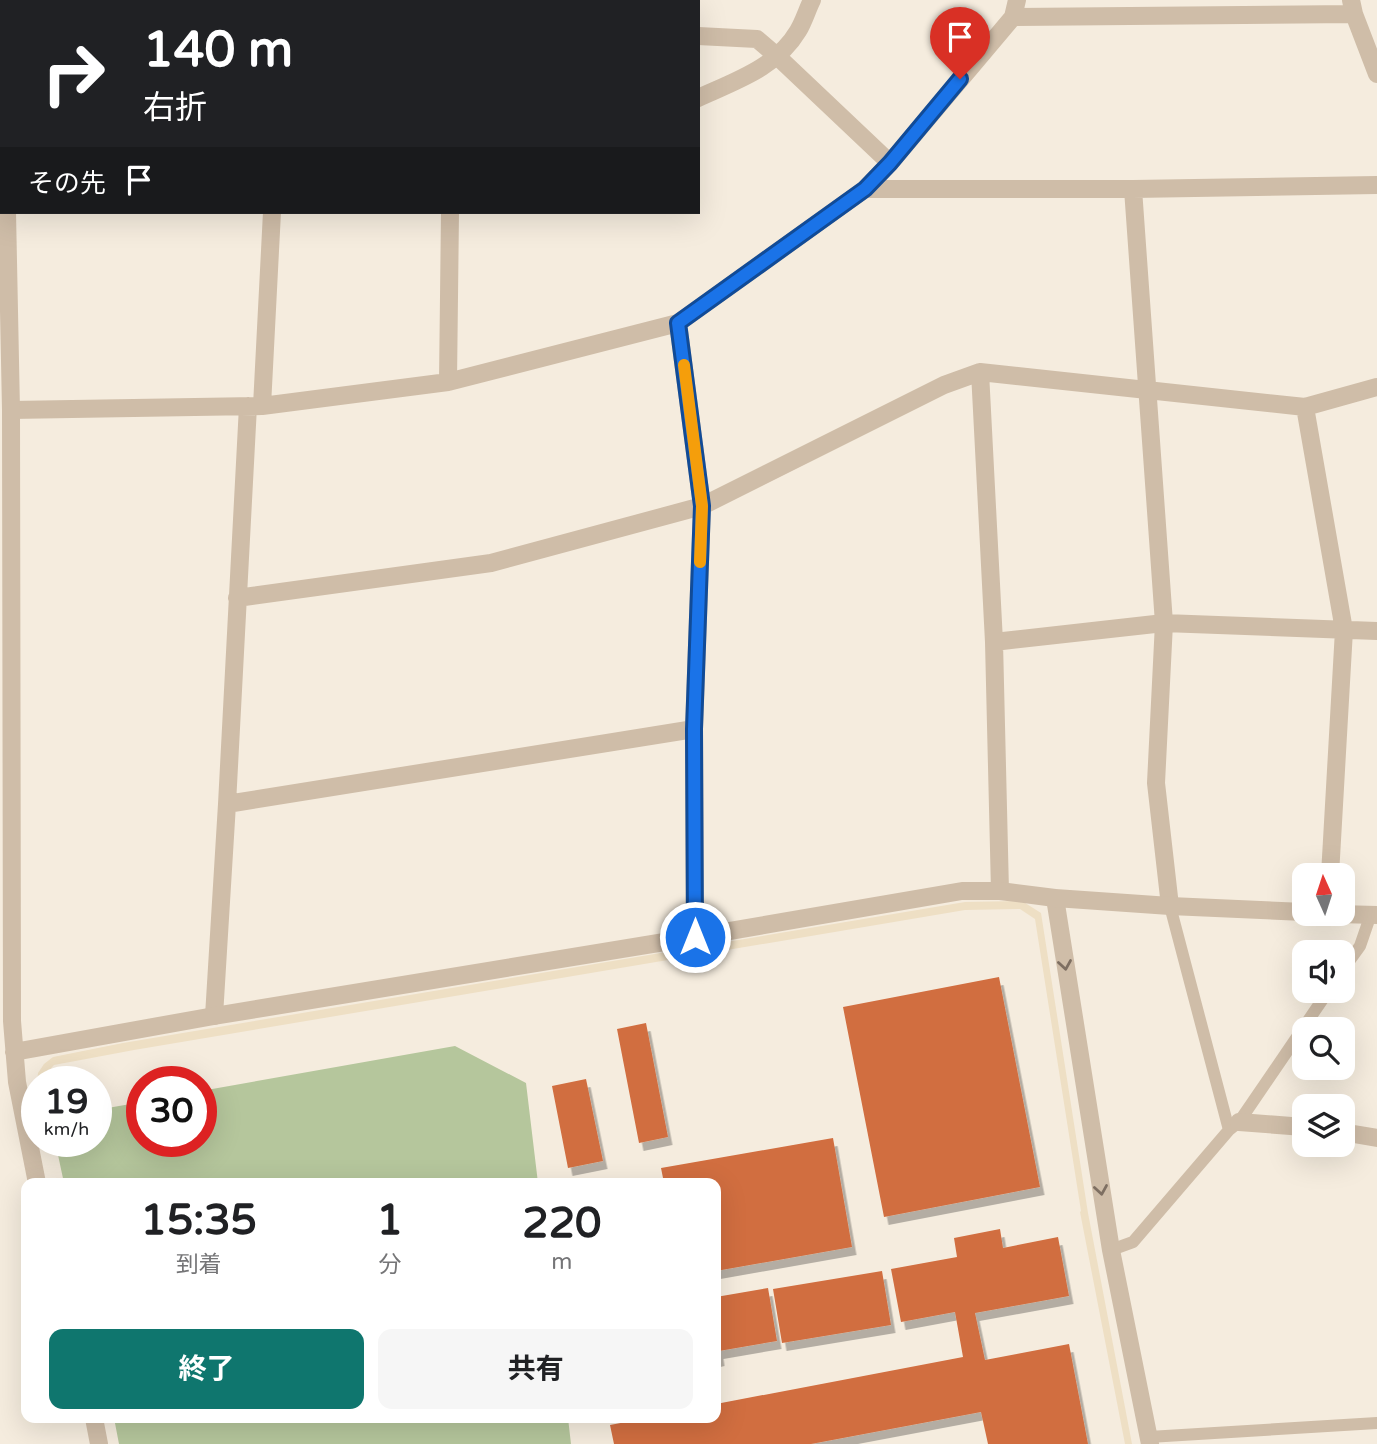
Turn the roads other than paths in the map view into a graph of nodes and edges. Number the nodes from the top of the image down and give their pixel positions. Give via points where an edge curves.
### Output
1 (812, 0) edge
2 (1352, 7) edge
3 (1015, 8) edge
4 (700, 36) edge
5 (778, 57) junction
6 (1377, 74) edge
7 (700, 97) edge
8 (890, 163) junction
9 (1377, 185) edge
10 (865, 189) junction
11 (1133, 189) junction
12 (7, 214) edge
13 (272, 214) edge
14 (450, 214) edge
15 (4, 256) edge
16 (678, 323) junction
17 (980, 372) junction
18 (448, 382) junction
19 (1377, 387) edge
20 (1146, 389) junction
21 (255, 406) junction
22 (1305, 407) junction
23 (11, 410) junction
24 (6, 487) edge
25 (702, 506) junction
26 (237, 598) junction
27 (1164, 623) junction
28 (1344, 630) junction
29 (1377, 631) edge
30 (994, 642) junction
31 (694, 729) junction
32 (227, 804) junction
33 (1331, 863) edge
34 (1000, 891) junction
35 (1055, 898) junction
36 (1170, 906) junction
37 (1292, 911) edge
38 (1355, 914) edge
39 (1374, 915) edge
40 (695, 937) junction
41 (1355, 953) edge
42 (1320, 1003) edge
43 (214, 1016) junction
44 (14, 1052) junction
45 (1234, 1126) junction
46 (1292, 1127) edge
47 (1355, 1134) edge
48 (1377, 1138) edge
49 (36, 1178) edge
50 (1111, 1250) junction
51 (95, 1423) edge
52 (1377, 1423) edge
53 (1149, 1440) edge
54 (99, 1444) edge

1 - 5 street via 798,31
2 - 3 street
2 - 6 street
3 - 8 street
4 - 5 street via 757,39
5 - 7 street
5 - 8 street
8 - 10 street
9 - 11 street
10 - 11 street
10 - 16 street
11 - 20 street
12 - 15 street
13 - 21 street
14 - 18 street
15 - 23 street
16 - 18 street
16 - 25 street
17 - 20 street
17 - 25 street via 944,385
17 - 30 street
18 - 21 street
19 - 22 street
20 - 22 street
20 - 27 street
21 - 23 street
21 - 26 street
22 - 28 street
23 - 24 street
24 - 44 street
25 - 26 street via 491,563
25 - 31 street
26 - 32 street
27 - 28 street
27 - 30 street
27 - 36 street via 1156,783
28 - 29 street
28 - 33 street
30 - 34 street
31 - 32 street
31 - 40 street
32 - 43 street
34 - 35 street
34 - 40 street via 962,891
35 - 36 street
35 -> 50 street
36 - 37 street
36 - 45 lane
38 - 39 street
39 - 41 lane
40 - 43 street
42 - 45 lane
43 - 44 street
44 - 49 street
45 - 46 street
45 - 50 lane via 1133,1242
47 - 48 street
50 - 53 street
51 - 54 street
52 - 53 lane

